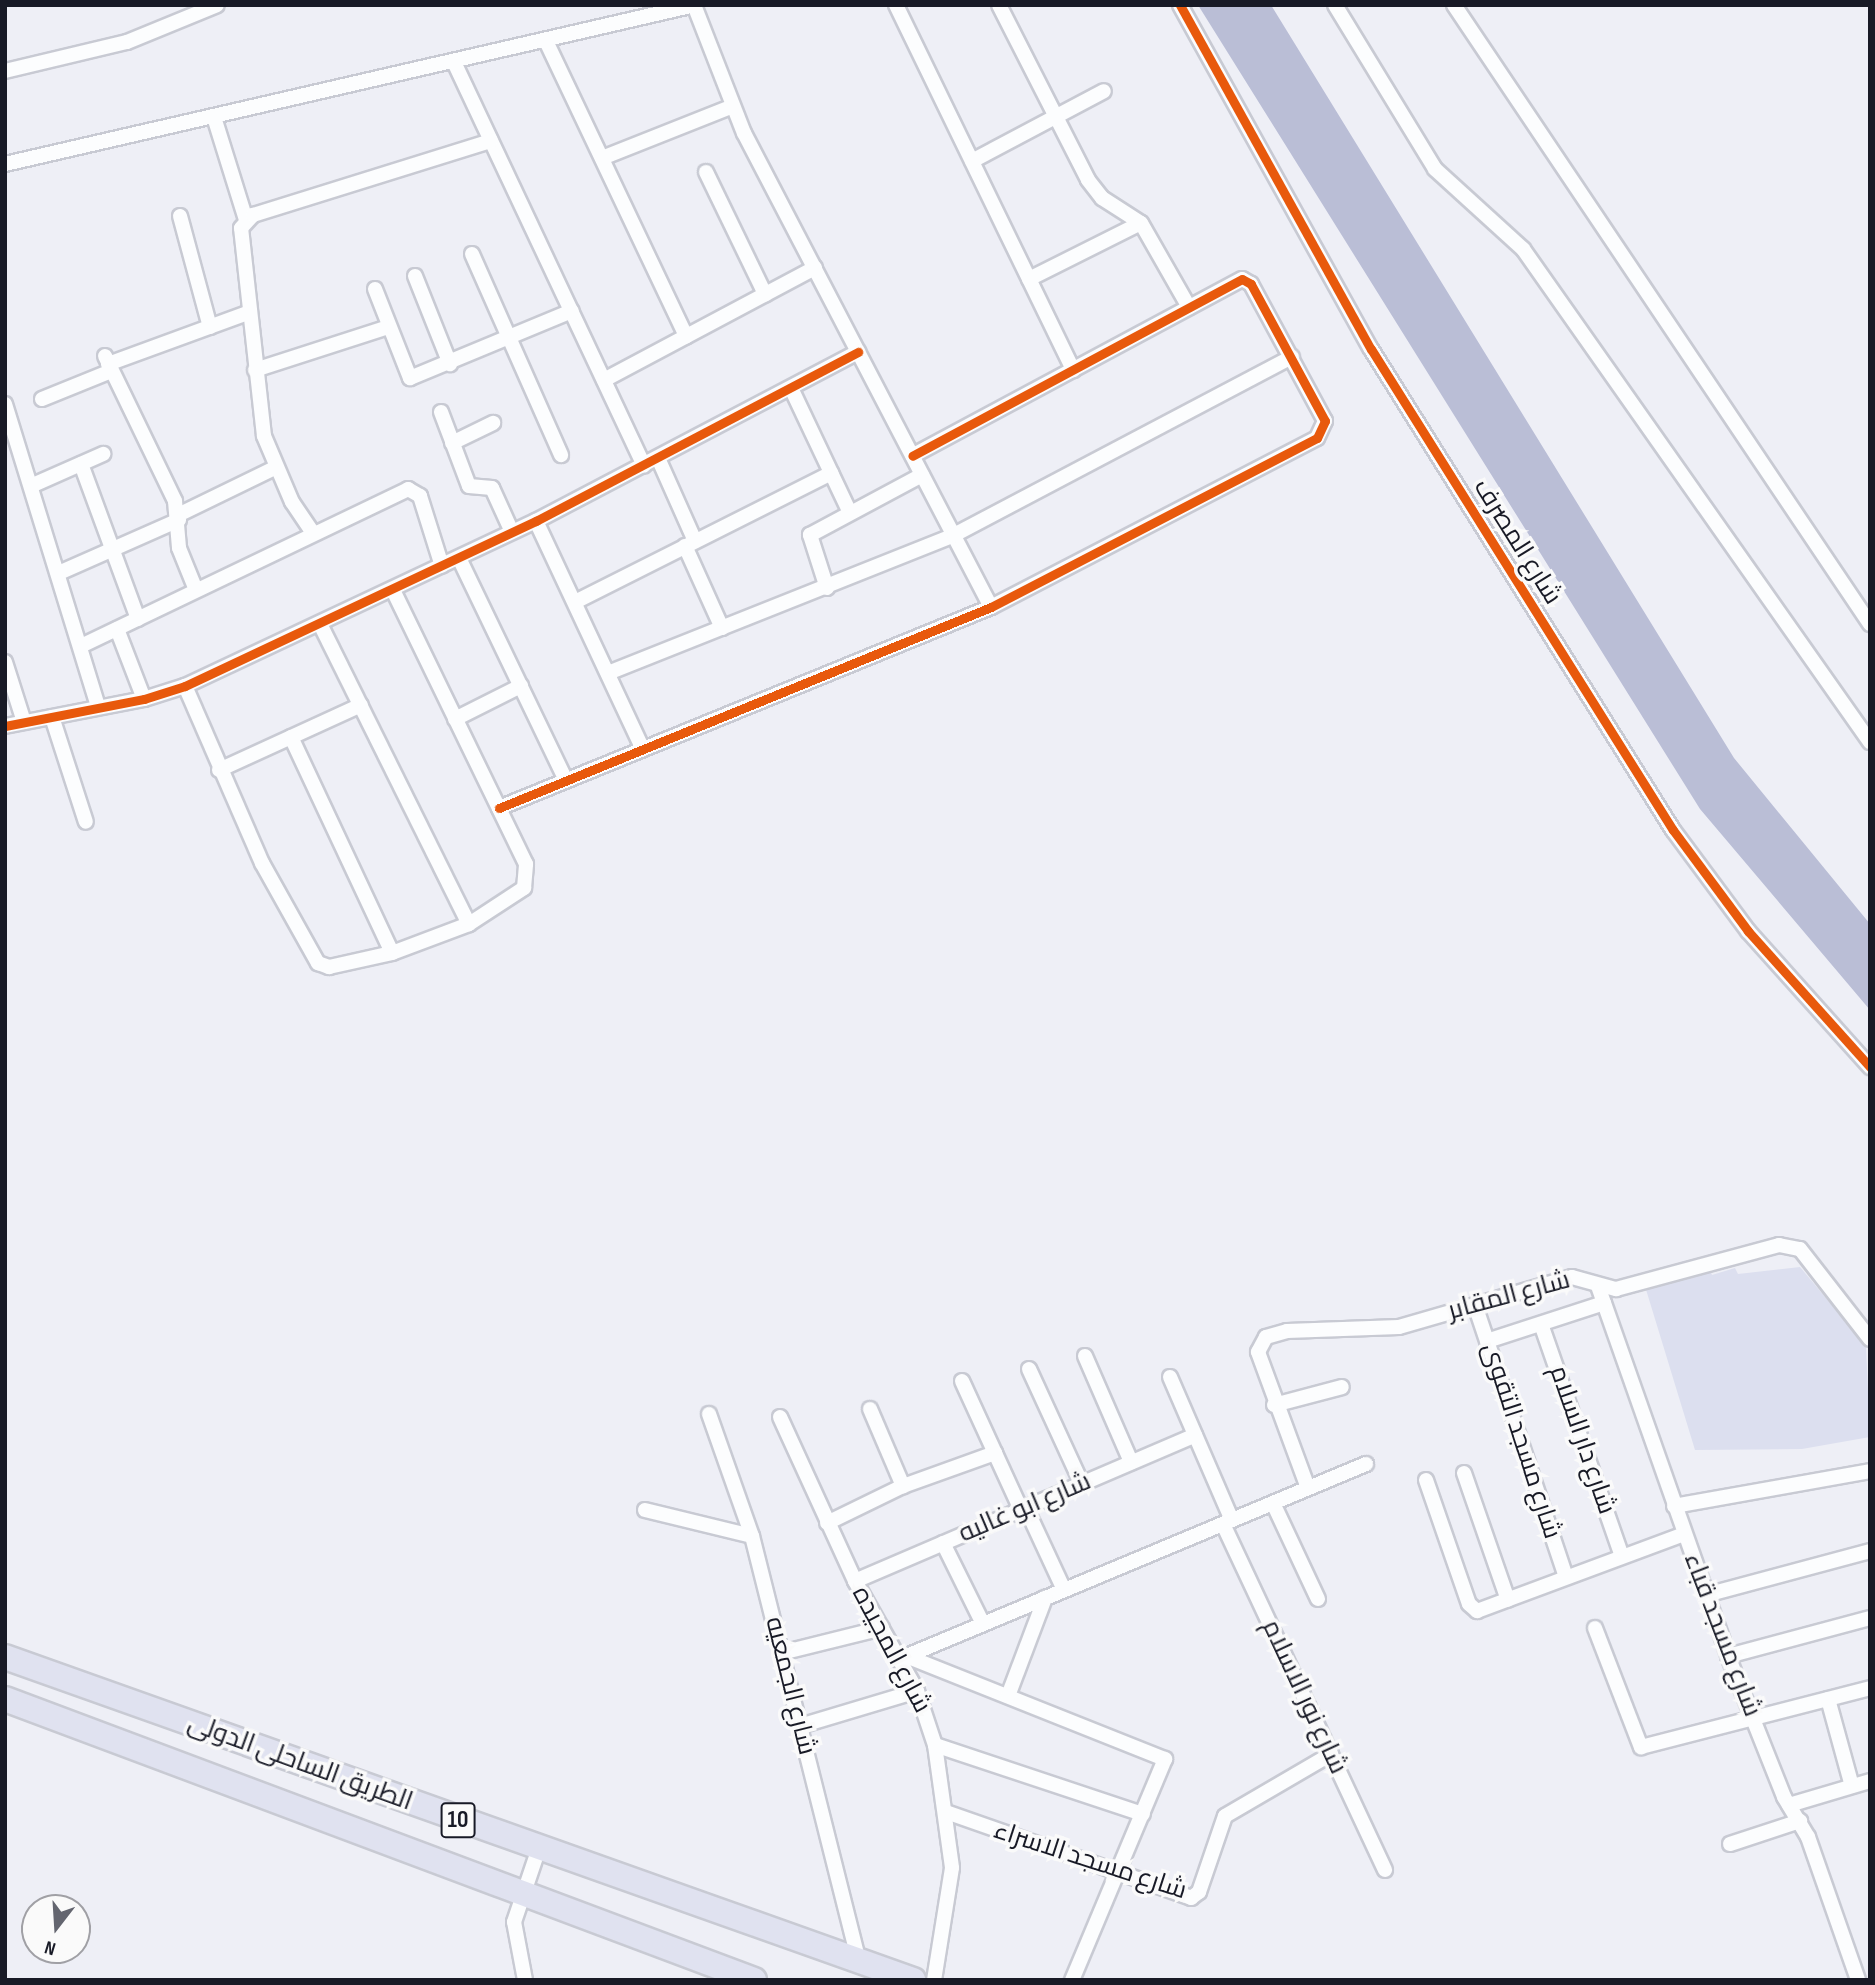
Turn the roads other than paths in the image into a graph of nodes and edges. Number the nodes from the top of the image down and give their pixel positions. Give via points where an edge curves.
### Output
1 (217, 5) edge
2 (694, 5) edge
3 (897, 5) edge
4 (999, 5) edge
5 (1180, 5) edge
6 (1335, 5) edge
7 (1454, 5) edge
8 (546, 41) junction
9 (454, 62) junction
10 (5, 71) edge
11 (1104, 91) dead end
12 (731, 107) junction
13 (214, 117) junction
14 (1055, 117) junction
15 (491, 141) junction
16 (602, 159) junction
17 (972, 161) junction
18 (5, 164) edge
19 (706, 172) dead end
20 (180, 216) dead end
21 (246, 220) junction
22 (1141, 223) junction
23 (472, 254) dead end
24 (815, 268) junction
25 (415, 276) dead end
26 (1029, 279) junction
27 (375, 289) dead end
28 (765, 294) junction
29 (1189, 307) junction
30 (572, 311) junction
31 (250, 312) junction
32 (210, 327) junction
33 (388, 327) junction
34 (686, 336) junction
35 (508, 339) junction
36 (858, 352) junction
37 (1292, 357) junction
38 (108, 364) junction
39 (450, 364) junction
40 (255, 370) junction
41 (1073, 370) junction
42 (604, 380) junction
43 (790, 387) junction
44 (42, 399) dead end
45 (5, 404) edge
46 (441, 412) dead end
47 (493, 423) dead end
48 (452, 443) junction
49 (103, 454) dead end
50 (561, 455) dead end
51 (912, 456) junction
52 (658, 457) junction
53 (81, 464) junction
54 (644, 465) junction
55 (275, 468) junction
56 (831, 473) junction
57 (922, 475) junction
58 (33, 485) junction
59 (850, 513) junction
60 (178, 517) junction
61 (536, 521) junction
62 (512, 532) junction
63 (313, 533) junction
64 (954, 535) junction
65 (690, 543) junction
66 (112, 549) junction
67 (459, 558) junction
68 (442, 566) junction
69 (61, 572) junction
70 (827, 589) junction
71 (196, 590) junction
72 (393, 590) junction
73 (575, 602) junction
74 (992, 607) junction
75 (138, 619) junction
76 (320, 624) junction
77 (1870, 624) edge
78 (722, 628) junction
79 (117, 629) junction
80 (83, 645) junction
81 (5, 662) edge
82 (608, 673) junction
83 (185, 686) junction
84 (521, 686) junction
85 (144, 699) junction
86 (361, 705) junction
87 (98, 707) junction
88 (52, 717) junction
89 (455, 719) junction
90 (24, 722) junction
91 (5, 726) edge
92 (291, 737) junction
93 (1870, 742) edge
94 (643, 749) junction
95 (219, 770) junction
96 (566, 780) junction
97 (499, 808) junction
98 (86, 822) dead end
99 (469, 923) junction
100 (392, 953) junction
101 (1870, 1067) edge
102 (1598, 1286) junction
103 (1604, 1303) junction
104 (1475, 1305) junction
105 (1541, 1324) junction
106 (1870, 1339) edge
107 (1487, 1341) junction
108 (1085, 1356) dead end
109 (1029, 1369) dead end
110 (1170, 1377) dead end
111 (962, 1381) dead end
112 (1342, 1387) dead end
113 (1274, 1405) junction
114 (870, 1409) dead end
115 (709, 1414) dead end
116 (780, 1417) dead end
117 (1195, 1435) junction
118 (995, 1453) junction
119 (1131, 1462) junction
120 (1366, 1464) dead end
121 (1870, 1471) edge
122 (1464, 1473) dead end
123 (1426, 1480) dead end
124 (1082, 1483) junction
125 (903, 1486) junction
126 (1308, 1488) junction
127 (1273, 1503) junction
128 (1674, 1506) junction
129 (1024, 1509) junction
130 (645, 1510) dead end
131 (1227, 1522) junction
132 (827, 1523) junction
133 (1684, 1534) junction
134 (752, 1536) junction
135 (943, 1543) junction
136 (1870, 1551) edge
137 (1622, 1556) junction
138 (1566, 1577) junction
139 (855, 1581) junction
140 (1064, 1590) junction
141 (1706, 1595) junction
142 (1045, 1598) junction
143 (1318, 1599) dead end
144 (1508, 1600) junction
145 (1870, 1618) edge
146 (983, 1624) junction
147 (882, 1628) junction
148 (1595, 1628) dead end
149 (781, 1653) junction
150 (1728, 1656) junction
151 (5, 1657) edge
152 (903, 1658) junction
153 (1870, 1688) edge
154 (917, 1691) junction
155 (1007, 1696) junction
156 (1828, 1699) junction
157 (6, 1700) edge
158 (1753, 1720) junction
159 (800, 1726) junction
160 (935, 1745) junction
161 (1331, 1754) junction
162 (1870, 1781) edge
163 (1852, 1786) junction
164 (1789, 1805) junction
165 (946, 1812) junction
166 (1143, 1814) junction
167 (1800, 1821) junction
168 (1730, 1844) dead end
169 (538, 1848) junction
170 (1385, 1870) dead end
171 (1118, 1873) junction
172 (523, 1892) junction
173 (859, 1961) junction
174 (708, 1971) edge
175 (524, 1980) edge
176 (754, 1980) edge
177 (913, 1980) edge
178 (934, 1980) edge
179 (1072, 1980) edge
180 (1858, 1980) edge

1 - 10 street via 127,42
2 - 8 street
2 - 12 street
3 - 17 street
4 - 14 street
5 - 101 street, شارع المصرف via 1371,349 1673,830 1748,931
6 - 93 street via 1435,169 1523,249
7 - 77 street
8 - 9 street
8 - 16 street
9 - 13 street
9 - 15 street
11 - 14 street
12 - 16 street
12 - 24 street
13 - 18 street
13 - 21 street
14 - 17 street
14 - 22 street via 1094,190
15 - 21 street
15 - 30 street
16 - 34 street
17 - 26 street
19 - 28 street
20 - 32 street
21 - 31 street via 239,246
22 - 26 street
22 - 29 street
23 - 35 street
24 - 28 street
24 - 36 street
25 - 39 street
26 - 41 street
27 - 33 street
28 - 34 street
29 - 37 street via 1238,281 1249,281
29 - 41 street
30 - 35 street
30 - 42 street
31 - 32 street
31 - 40 street
32 - 38 street
33 - 39 street via 410,378
33 - 40 street
34 - 42 street
35 - 39 street
35 - 50 street
36 - 43 street
36 - 51 street
37 - 64 street
37 - 74 street via 1323,415 1322,434
38 - 44 street
38 - 60 street
40 - 55 street
41 - 51 street
42 - 54 street
43 - 52 street
43 - 56 street
45 - 58 street
46 - 48 street
47 - 48 street
48 - 62 street via 468,486 492,488
49 - 53 street
51 - 57 street
52 - 54 street
52 - 65 street
53 - 58 street
53 - 66 street
54 - 61 street
55 - 60 street
55 - 63 street
56 - 59 street
56 - 65 street
57 - 59 street
57 - 64 street
58 - 69 street
59 - 70 street via 810,536
60 - 66 street
60 - 71 street via 179,548
61 - 62 street
61 - 73 street
62 - 67 street
63 - 68 street via 415,491
63 - 71 street
64 - 70 street
64 - 74 street
65 - 73 street
65 - 78 street
66 - 69 street
66 - 75 street
67 - 68 street
67 - 84 street
68 - 72 street
69 - 80 street
70 - 78 street
71 - 75 street
72 - 76 street
72 - 89 street
73 - 82 street
74 - 94 street
75 - 79 street
76 - 83 street
76 - 86 street
78 - 82 street
79 - 80 street
79 - 85 street
80 - 87 street
81 - 90 street
82 - 94 street
83 - 85 street
83 - 95 street
84 - 89 street
84 - 96 street
85 - 87 street
86 - 92 street
86 - 99 street
87 - 88 street
88 - 90 street
88 - 98 street
89 - 97 street
90 - 91 street
92 - 95 street
92 - 100 street
94 - 96 street
95 - 100 street via 318,963 329,967
96 - 97 street
97 - 99 street via 528,876 515,897
99 - 100 street
102 - 103 street, شارع مسجد قباء
102 - 104 street, شارع المقابر via 1578,1276
102 - 106 street, شارع المقابر via 1616,1289 1733,1253 1790,1246 1810,1259
103 - 105 street
103 - 128 street, شارع مسجد قباء
104 - 107 street, شارع مسجد التقوى
104 - 113 street, شارع المقابر via 1388,1329 1310,1328 1266,1337 1258,1352
105 - 107 street
105 - 137 street, شارع دار السلام
107 - 138 street, شارع مسجد التقوى
108 - 119 street
109 - 124 street
110 - 117 street, شارع نور الاسلام
111 - 118 street
112 - 113 street
113 - 126 street
114 - 125 street
115 - 134 street, شارع الجمعيه
116 - 132 street, شارع المجيده
117 - 119 street, شارع ابو غاليه
117 - 131 street, شارع نور الاسلام
118 - 125 street
118 - 129 street
119 - 124 street, شارع ابو غاليه
120 - 126 street
121 - 128 street
122 - 144 street
123 - 144 street via 1469,1604 1483,1612
124 - 129 street, شارع ابو غاليه
125 - 132 street
126 - 127 street
127 - 131 street
127 - 143 street
128 - 133 street, شارع مسجد قباء
129 - 135 street, شارع ابو غاليه
129 - 140 street
130 - 134 street
131 - 140 street
131 - 161 street, شارع نور الاسلام
132 - 139 street, شارع المجيده
133 - 137 street
133 - 141 street, شارع مسجد قباء
134 - 149 street, شارع الجمعيه
135 - 139 street, شارع ابو غاليه
135 - 146 street
136 - 141 street
137 - 138 street
138 - 144 street
139 - 147 street, شارع المجيده
140 - 142 street
141 - 150 street, شارع مسجد قباء
142 - 146 street
142 - 155 street
145 - 150 street
146 - 152 street
147 - 149 street
147 - 152 street, شارع المجيده
148 - 158 street via 1641,1747
149 - 159 street, شارع الجمعيه
150 - 158 street, شارع مسجد قباء
151 - 169 highway, الطريق الساحلى الدولى / 10
152 - 154 street, شارع المجيده
152 - 155 street
153 - 156 street
154 - 159 street
154 - 160 street, شارع المجيده
155 - 166 street via 1164,1757
156 - 158 street
156 - 163 street
157 - 172 highway, الطريق الساحلى الدولى / 10
158 - 164 street, شارع مسجد قباء
159 - 173 street, شارع الجمعيه
160 - 165 street, شارع المجيده
160 - 166 street
161 - 170 street, شارع نور الاسلام
161 - 171 street, شارع مسجد الاسراء via 1225,1816 1195,1898
162 - 163 street
163 - 164 street
164 - 167 street, شارع مسجد قباء
165 - 171 street, شارع مسجد الاسراء
165 - 178 street, شارع المجيده via 952,1868
166 - 171 street
167 - 168 street
167 - 180 street, شارع مسجد قباء
169 - 172 street
169 - 173 highway, الطريق الساحلى الدولى / 10
171 - 179 street
172 - 174 highway, الطريق الساحلى الدولى / 10
172 - 175 street via 513,1922
173 - 177 highway, الطريق الساحلى الدولى / 10
174 - 176 highway, الطريق الساحلى الدولى / 10

